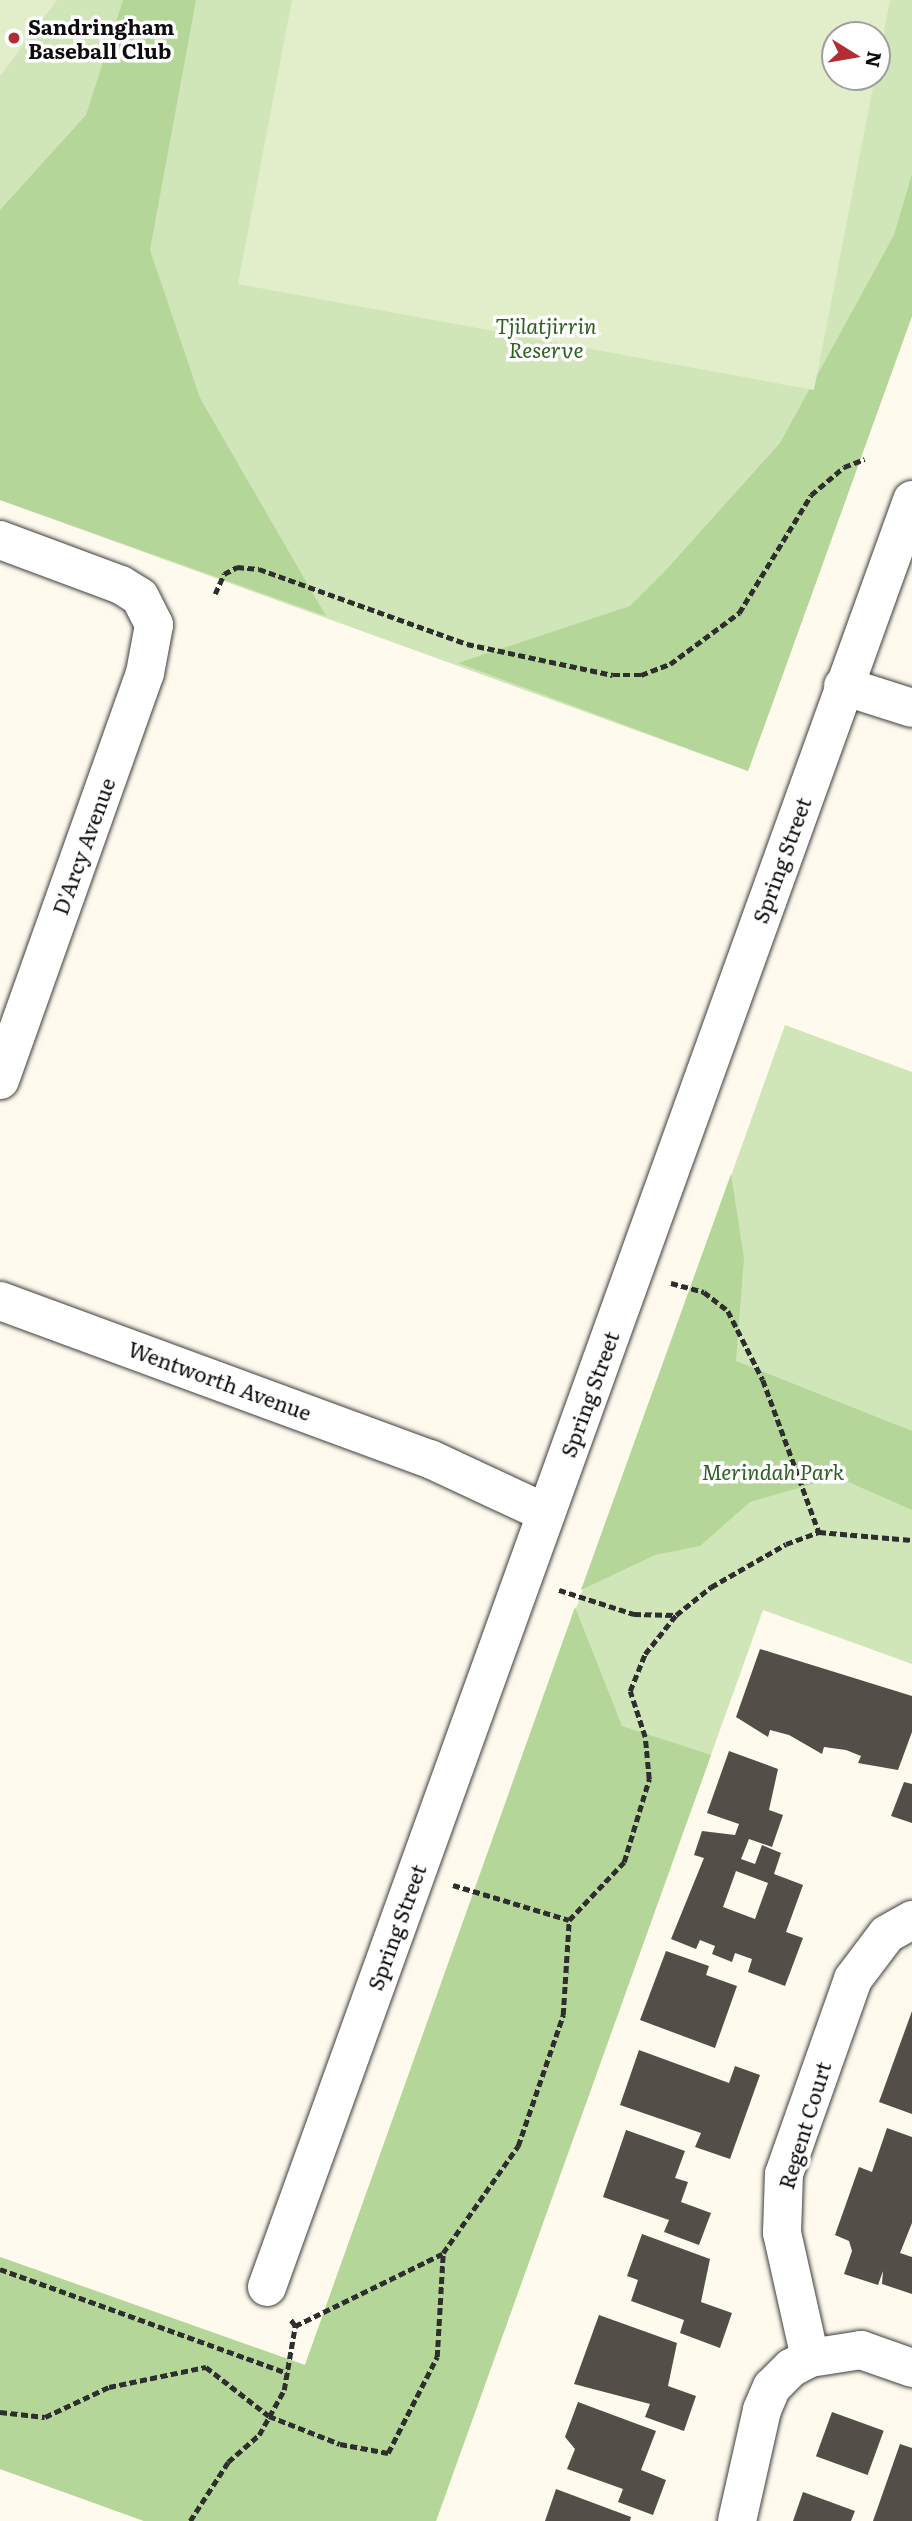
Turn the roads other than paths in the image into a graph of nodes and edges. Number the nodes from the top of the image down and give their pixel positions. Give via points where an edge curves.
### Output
1 (912, 500) edge
2 (0, 540) edge
3 (848, 675) junction
4 (912, 688) edge
5 (912, 708) edge
6 (0, 1080) edge
7 (4, 1299) edge
8 (550, 1502) junction
9 (912, 1920) edge
10 (267, 2287) road end
11 (810, 2358) junction
12 (912, 2368) edge
13 (737, 2521) edge

1 - 3 street, Spring Street
2 - 6 street, D'Arcy Avenue via 121,584 149,610 154,625 145,673
3 - 4 street
3 - 5 street
3 - 8 street, Spring Street
7 - 8 street, Wentworth Avenue
8 - 10 street, Spring Street
9 - 11 street, Regent Court via 887,1934 853,1979 784,2174 782,2233
11 - 12 street via 861,2350
11 - 13 street via 772,2387

